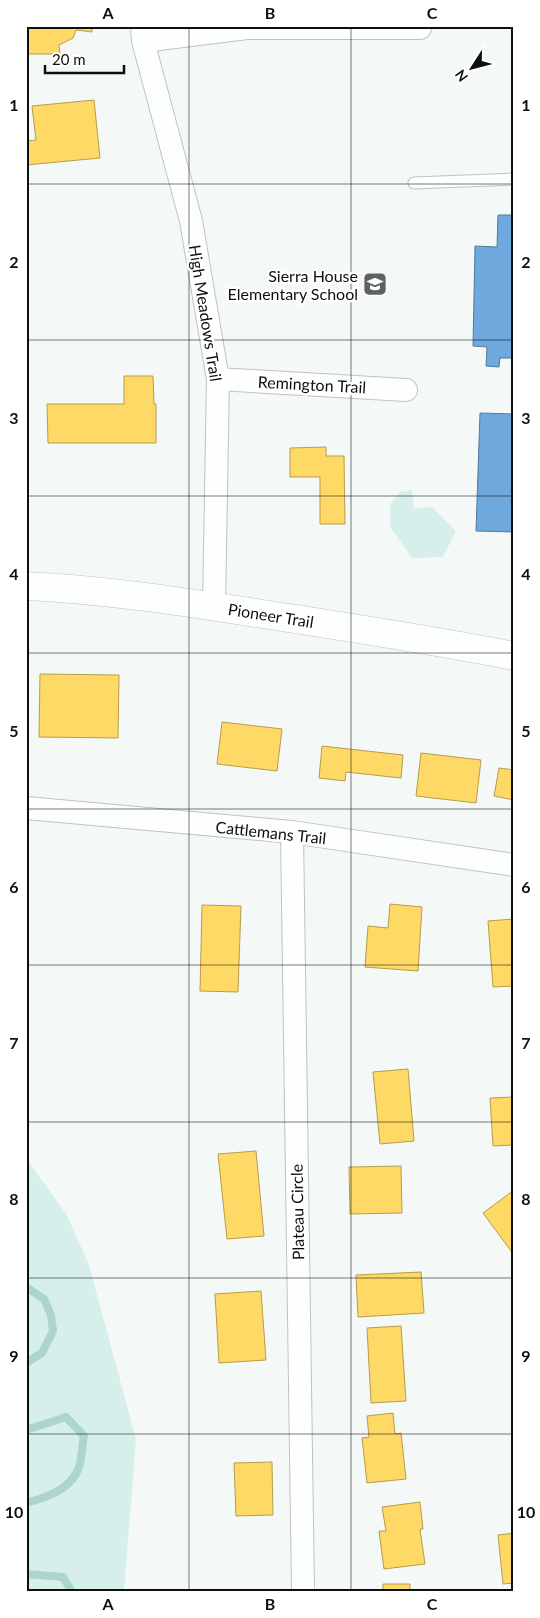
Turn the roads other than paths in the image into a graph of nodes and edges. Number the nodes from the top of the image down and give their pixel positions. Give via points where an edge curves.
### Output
1 (420, 28) dead end
2 (143, 34) edge
3 (514, 178) edge
4 (414, 183) dead end
5 (218, 379) junction
6 (406, 390) dead end
7 (26, 586) edge
8 (214, 606) junction
9 (514, 656) edge
10 (26, 808) edge
11 (292, 832) junction
12 (514, 865) edge
13 (303, 1592) edge

1 - 2 street via 247,28
2 - 5 street, High Meadows Trail via 191,221
3 - 4 lane
5 - 6 street, Remington Trail
5 - 8 street, High Meadows Trail
7 - 8 main road, Pioneer Trail via 76,588
8 - 9 main road, Pioneer Trail
10 - 11 street, Cattlemans Trail
11 - 12 street, Cattlemans Trail
11 - 13 street, Plateau Circle

